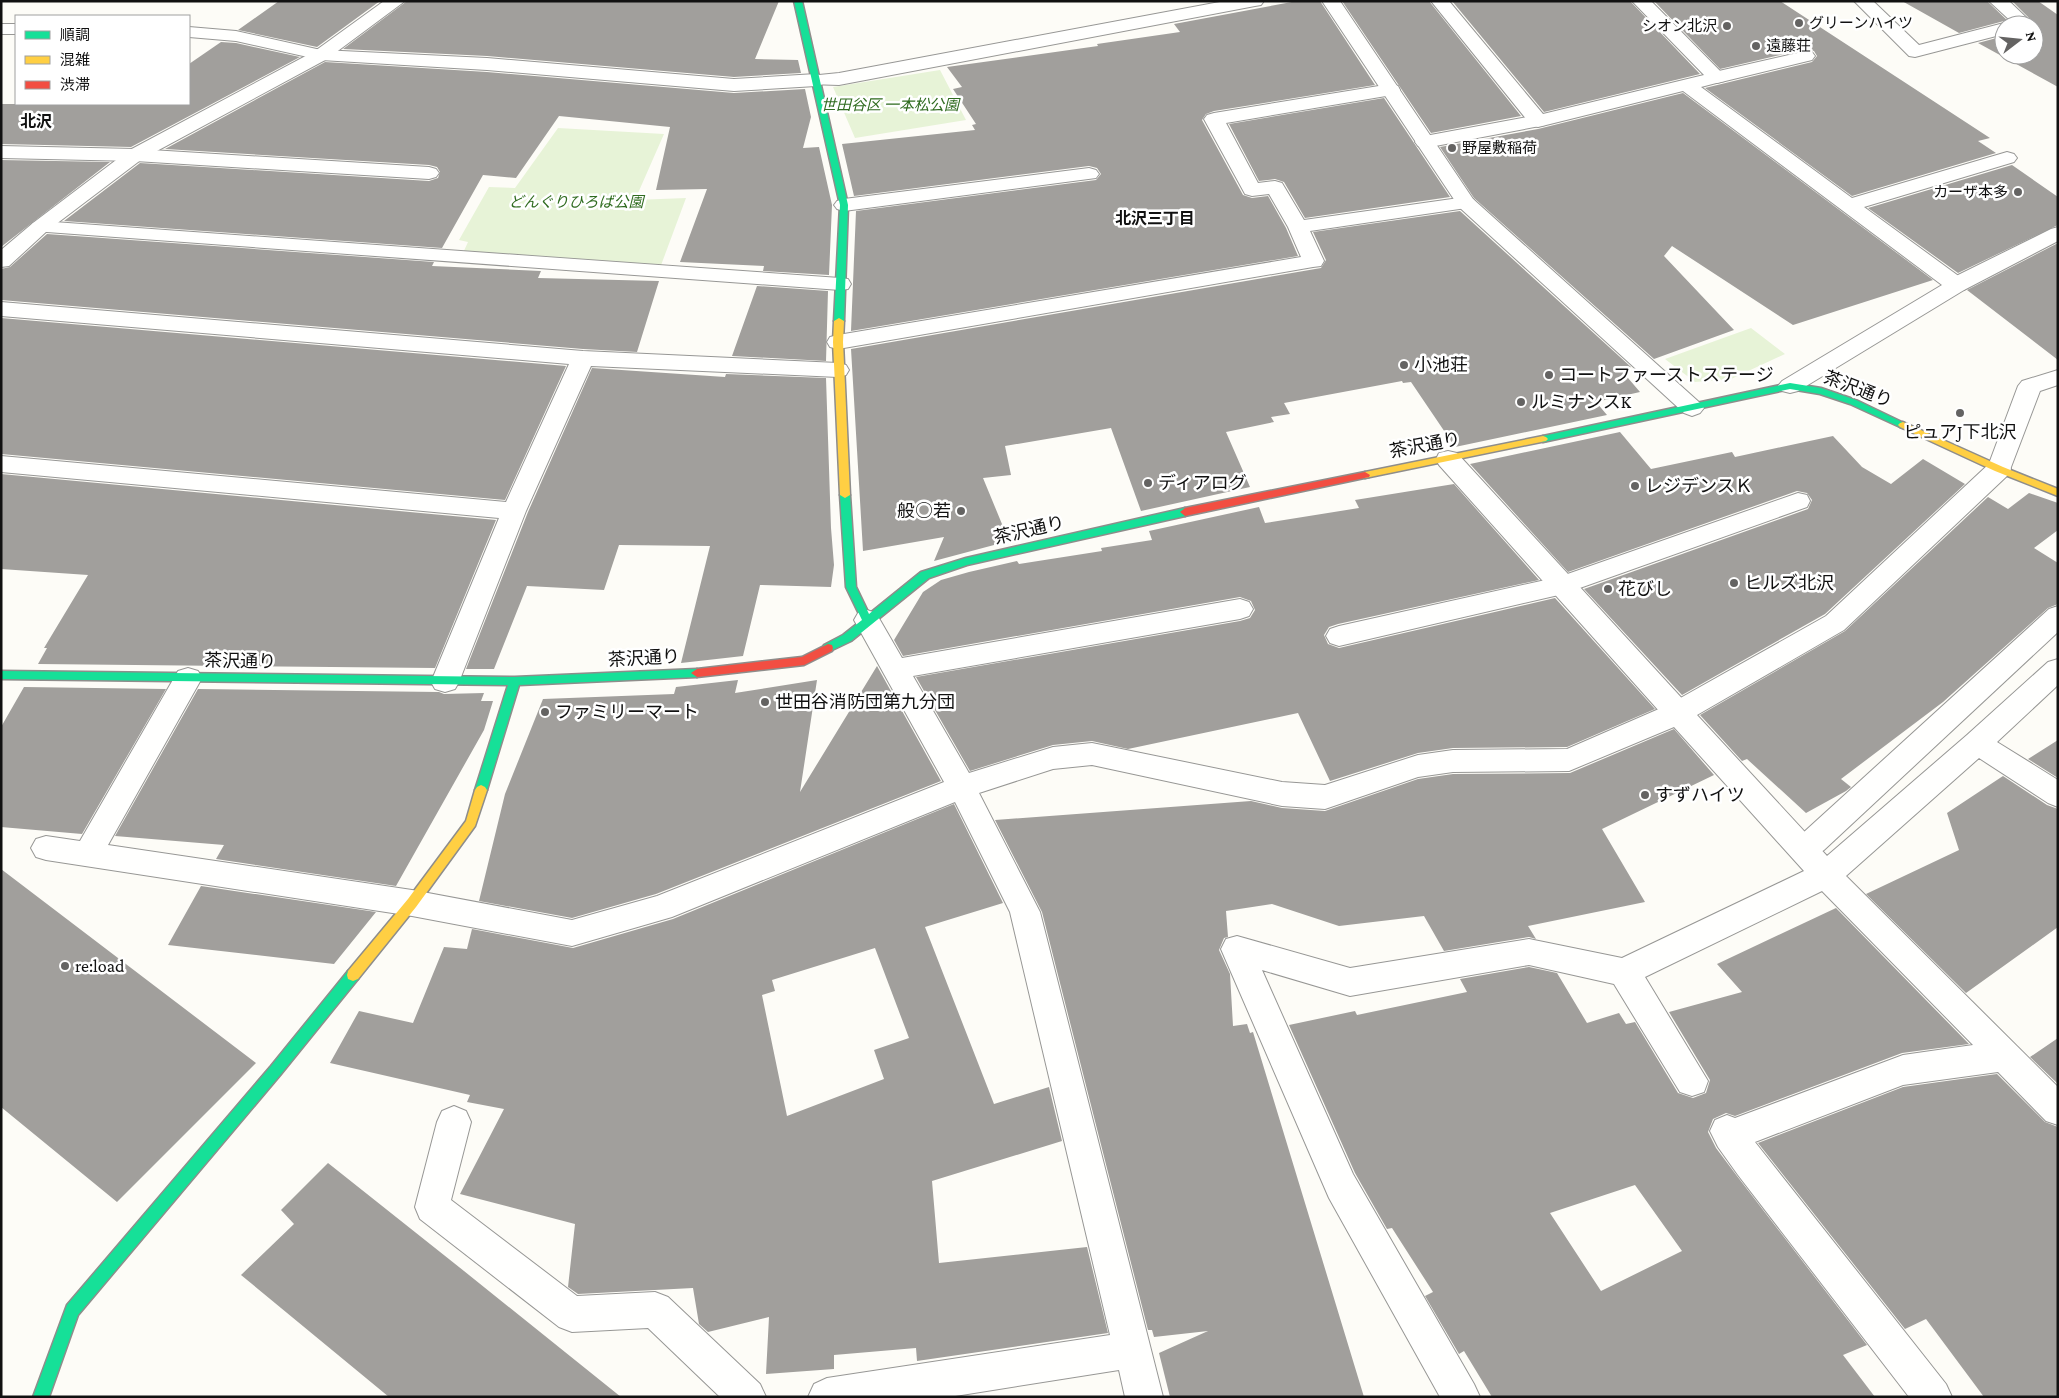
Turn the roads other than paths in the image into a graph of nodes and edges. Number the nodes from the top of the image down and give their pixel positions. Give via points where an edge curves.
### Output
1 (396, 1) edge
2 (798, 1) edge
3 (1255, 1) edge
4 (1331, 1) edge
5 (1440, 1) edge
6 (1641, 1) edge
7 (1863, 1) edge
8 (1998, 1) edge
9 (2014, 15) edge
10 (15, 29) edge
11 (1, 30) edge
12 (1994, 31) edge
13 (190, 32) edge
14 (321, 55) junction
15 (1806, 56) dead end
16 (1717, 77) junction
17 (816, 80) junction
18 (1688, 86) junction
19 (1391, 90) junction
20 (1538, 121) junction
21 (1425, 142) junction
22 (1, 152) edge
23 (135, 155) junction
24 (2007, 158) dead end
25 (429, 173) dead end
26 (1089, 174) dead end
27 (1466, 203) junction
28 (844, 205) junction
29 (1850, 206) junction
30 (40, 227) junction
31 (1298, 227) junction
32 (2058, 233) edge
33 (1, 260) edge
34 (840, 284) junction
35 (1956, 285) junction
36 (1, 310) edge
37 (838, 342) junction
38 (583, 358) junction
39 (838, 370) junction
40 (2058, 377) edge
41 (1790, 386) junction
42 (1692, 408) junction
43 (1448, 459) junction
44 (1, 464) edge
45 (1999, 469) junction
46 (2058, 493) edge
47 (1798, 502) dead end
48 (514, 511) junction
49 (1563, 585) junction
50 (1240, 609) dead end
51 (2058, 616) edge
52 (868, 620) junction
53 (1339, 636) dead end
54 (2058, 668) edge
55 (896, 669) junction
56 (1, 675) edge
57 (188, 678) junction
58 (445, 682) junction
59 (515, 682) junction
60 (1678, 712) junction
61 (1977, 744) junction
62 (962, 787) junction
63 (2058, 795) edge
64 (46, 848) dead end
65 (1803, 849) junction
66 (88, 854) junction
67 (1826, 875) junction
68 (412, 903) junction
69 (1624, 972) junction
70 (2004, 1056) junction
71 (1692, 1081) dead end
72 (2058, 1110) edge
73 (454, 1122) dead end
74 (1132, 1350) junction
75 (41, 1397) edge
76 (747, 1397) edge
77 (827, 1397) edge
78 (1144, 1397) edge
79 (1461, 1397) edge
80 (1933, 1397) edge

1 - 14 street
2 - 17 street
3 - 17 street
4 - 19 street
5 - 20 street
6 - 16 street
7 - 12 street via 1915,52
8 - 9 street
10 - 11 street
13 - 14 street via 236,36
14 - 17 street via 487,64 734,85
14 - 23 street
15 - 16 street
16 - 18 street
17 - 28 street
18 - 20 street
18 - 29 street
19 - 21 street
19 - 31 street via 1214,119 1252,190 1274,187
20 - 21 street
21 - 27 street
22 - 23 street
23 - 25 street
23 - 30 street
24 - 29 street
26 - 28 street
27 - 31 street
27 - 42 street
28 - 34 street
29 - 35 street
30 - 33 street
30 - 34 street
31 - 37 street via 1313,261
32 - 35 street
34 - 37 street
35 - 41 street
36 - 38 street
37 - 39 street
38 - 39 street
38 - 48 street
39 - 52 street via 850,587
40 - 45 street via 2030,386
41 - 42 street, 茶沢通り
41 - 45 street, 茶沢通り via 1821,391 1853,402
42 - 43 street, 茶沢通り
43 - 49 street
43 - 52 street, 茶沢通り via 1214,506 966,562 925,575
44 - 48 street
45 - 46 street, 茶沢通り
45 - 60 street via 1835,623
47 - 49 street
48 - 58 street
49 - 53 street
49 - 60 street
50 - 55 street
51 - 65 street
52 - 55 street
52 - 59 street, 茶沢通り via 847,638 804,661 682,675
54 - 61 street
55 - 62 street
56 - 57 street, 茶沢通り
57 - 58 street, 茶沢通り
57 - 66 street
58 - 59 street, 茶沢通り
59 - 68 street via 471,823
60 - 62 street via 1568,760 1453,761 1418,766 1325,798 1282,794 1092,754 1054,758
60 - 65 street
61 - 63 street
61 - 67 street
62 - 68 street via 661,908 572,933
62 - 74 street via 1025,912
64 - 66 street
65 - 67 street
66 - 68 street
67 - 69 street
67 - 70 street
68 - 75 street via 270,1077 72,1310
69 - 71 street
69 - 79 street via 1529,952 1350,982 1237,949 1341,1186
70 - 72 street
70 - 80 street via 1903,1070 1729,1133
73 - 76 street via 432,1207 572,1314 655,1310
74 - 77 street
74 - 78 street

